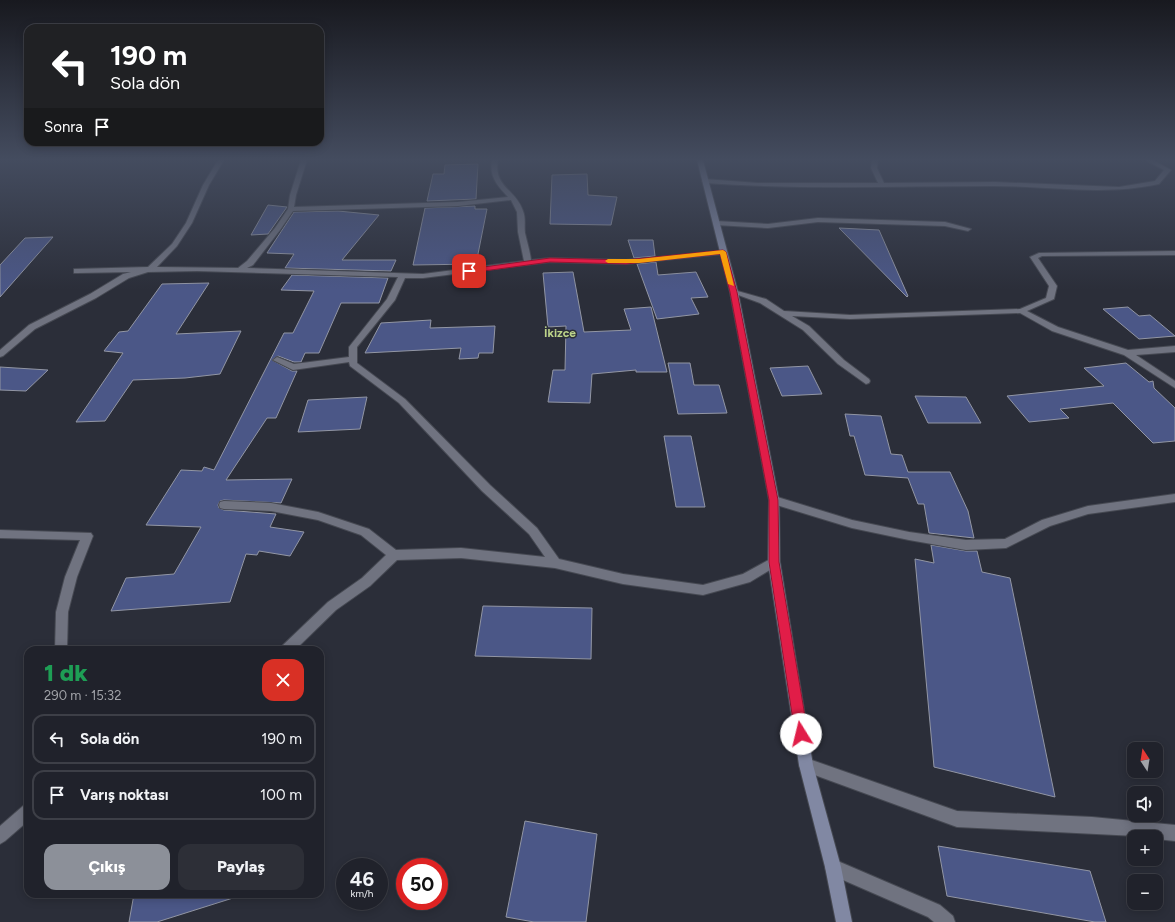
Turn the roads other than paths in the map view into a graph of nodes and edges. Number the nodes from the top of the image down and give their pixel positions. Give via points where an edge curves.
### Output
1 (198, 203) edge
2 (292, 203) edge
3 (467, 203) edge
4 (515, 203) edge
5 (711, 203) edge
6 (291, 209) junction
7 (716, 223) junction
8 (968, 229) dead end
9 (723, 252) junction
10 (1175, 253) edge
11 (528, 262) junction
12 (151, 269) junction
13 (238, 270) junction
14 (77, 271) dead end
15 (402, 276) junction
16 (734, 292) junction
17 (1021, 311) junction
18 (783, 313) junction
19 (1175, 349) edge
20 (1127, 353) junction
21 (0, 354) edge
22 (353, 359) junction
23 (277, 360) dead end
24 (866, 381) dead end
25 (1175, 385) edge
26 (1175, 498) edge
27 (774, 500) junction
28 (224, 505) dead end
29 (0, 534) edge
30 (394, 555) junction
31 (774, 562) junction
32 (555, 563) junction
33 (61, 646) edge
34 (290, 646) edge
35 (806, 765) junction
36 (24, 815) edge
37 (1175, 832) edge
38 (0, 836) edge
39 (833, 867) junction
40 (844, 922) edge
41 (947, 922) edge

1 - 12 street via 175,245
2 - 6 street
3 - 6 street
4 - 11 street via 521,211 521,230
5 - 7 main road
6 - 13 street via 250,263
7 - 8 street via 768,226 818,220 945,224
7 - 9 main road
9 - 11 street via 626,262
9 - 16 main road
10 - 17 street via 1041,254 1034,257 1053,286 1050,299
11 - 15 street via 454,273
12 - 13 street
12 - 14 street
12 - 21 street via 126,276 32,328
13 - 15 street
15 - 22 street via 391,300 353,347
16 - 18 street via 763,301
16 - 27 main road
17 - 18 street via 850,317
17 - 20 street via 1055,329
18 - 24 street via 806,328 841,362
19 - 20 street
20 - 25 street
22 - 23 street via 292,367
22 - 32 street via 353,364 402,401 486,488 533,531
26 - 27 street via 1088,510 1046,523 1006,543 966,545 852,524
27 - 31 main road
28 - 30 street via 271,507 318,516 365,532
29 - 33 street via 87,536 71,577 62,612
30 - 32 street via 460,553
30 - 34 street via 366,582 332,606
31 - 32 street via 746,578 703,590 623,579
31 - 35 main road
35 - 37 street via 957,820 1092,825
35 - 39 main road
36 - 38 street
39 - 40 main road
39 - 41 street via 934,911

